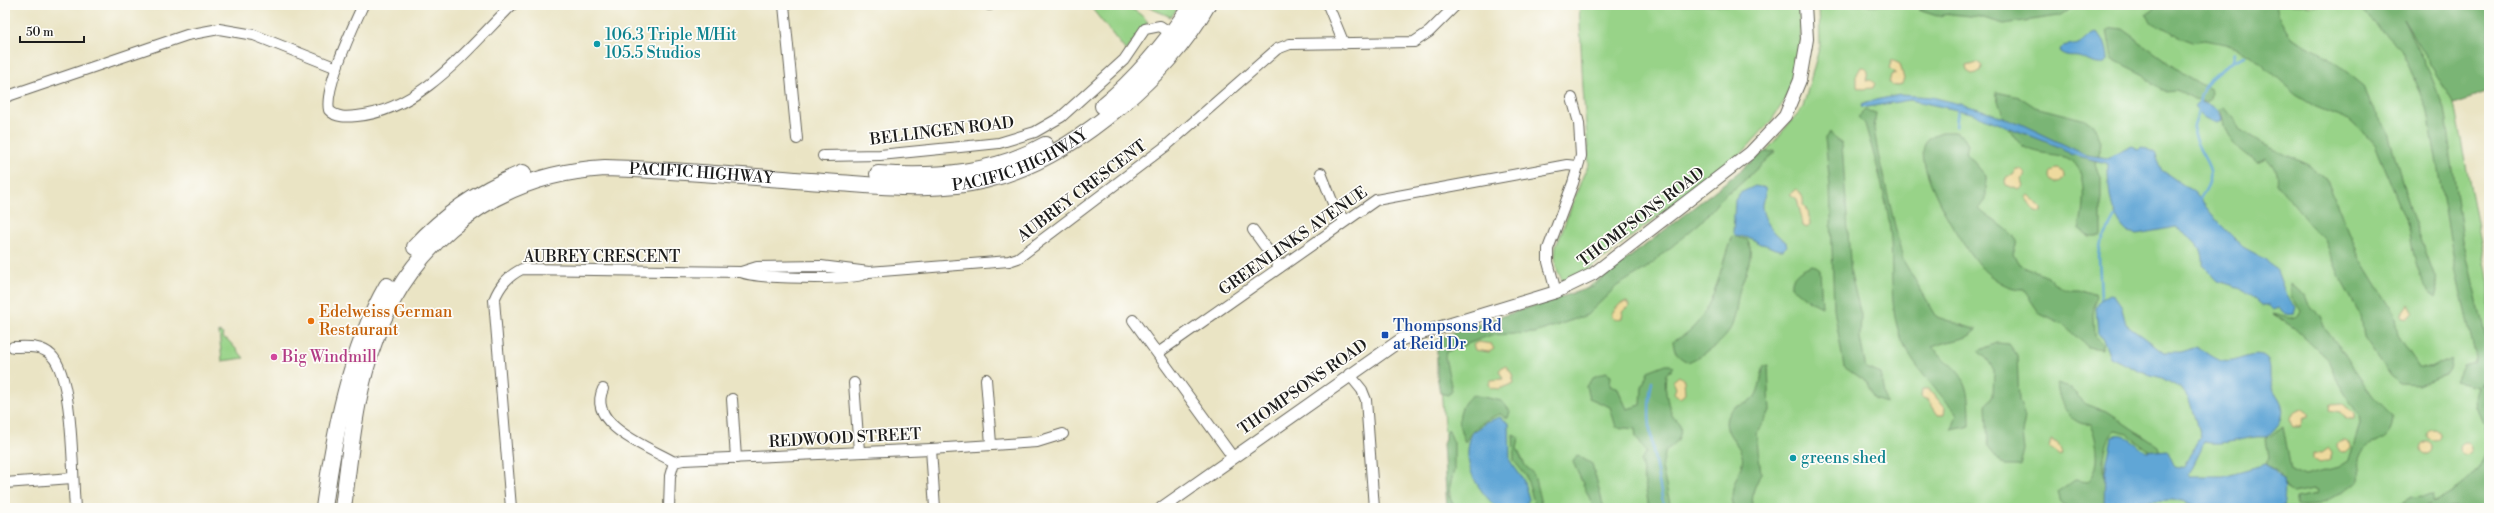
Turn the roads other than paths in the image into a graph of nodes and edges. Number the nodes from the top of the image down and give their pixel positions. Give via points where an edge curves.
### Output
1 (363, 5) edge
2 (512, 5) edge
3 (784, 5) edge
4 (1192, 5) edge
5 (1207, 5) edge
6 (1328, 5) edge
7 (1456, 5) edge
8 (1805, 5) edge
9 (1178, 38) junction
10 (1344, 44) junction
11 (337, 68) junction
12 (5, 97) edge
13 (1572, 98) dead end
14 (797, 139) dead end
15 (824, 156) dead end
16 (1576, 166) junction
17 (1321, 174) dead end
18 (1344, 220) junction
19 (1253, 230) dead end
20 (1280, 267) junction
21 (1556, 292) junction
22 (1133, 320) dead end
23 (13, 347) dead end
24 (1158, 353) junction
25 (1349, 374) junction
26 (986, 379) dead end
27 (854, 383) dead end
28 (603, 389) dead end
29 (732, 399) dead end
30 (1063, 434) dead end
31 (991, 444) junction
32 (931, 449) junction
33 (859, 450) junction
34 (1232, 456) junction
35 (736, 458) junction
36 (674, 462) junction
37 (331, 463) junction
38 (72, 478) junction
39 (5, 484) edge
40 (75, 508) edge
41 (324, 508) edge
42 (332, 508) edge
43 (343, 508) edge
44 (511, 508) edge
45 (669, 508) edge
46 (935, 508) edge
47 (1162, 508) edge
48 (1374, 508) edge

1 - 11 street
2 - 11 street via 434,81 406,102 391,108 362,115 332,114 328,101
3 - 14 street
4 - 9 highway, PACIFIC HIGHWAY
5 - 9 highway, PACIFIC HIGHWAY
6 - 10 street
7 - 10 street via 1429,32 1414,42
8 - 21 street, THOMPSONS ROAD via 1807,40 1800,80 1785,116 1771,133 1750,153 1593,274
9 - 15 street, BELLINGEN ROAD via 1156,26 1145,29 1124,60 1079,101 1046,126 1022,137 960,148 880,155
9 - 37 highway, PACIFIC HIGHWAY via 1088,118 1042,147 987,168 942,176 913,177 610,157 562,162 502,181 465,203 431,229 391,279 362,340
9 - 43 highway, PACIFIC HIGHWAY via 1156,74 1085,133 1030,165 985,180 960,185 907,188 606,168 585,169 540,179 490,200 458,222 427,249 408,274 388,308 365,369 359,394
10 - 44 street, AUBREY CRESCENT via 1290,44 1277,49 1166,146 1018,258 1000,264 869,272 820,266 757,267 741,272 522,269 512,274 504,282 494,300
11 - 12 street via 254,35 219,29 186,35
13 - 16 street via 1579,123 1581,156
16 - 18 street, GREENLINKS AVENUE via 1567,165 1376,200
16 - 21 street via 1573,183 1548,248 1548,262
17 - 18 street via 1334,206
18 - 20 street, GREENLINKS AVENUE
19 - 20 street
20 - 24 street, GREENLINKS AVENUE
21 - 25 street, THOMPSONS ROAD via 1402,339
22 - 24 street
23 - 38 street via 30,346 45,351 52,355 62,370 66,390
24 - 34 street
25 - 34 street, THOMPSONS ROAD
25 - 48 street via 1362,390 1366,400
26 - 31 street
27 - 33 street
28 - 36 street via 599,404 605,419 614,427
29 - 35 street
30 - 31 street, REDWOOD STREET via 1037,442
31 - 32 street, REDWOOD STREET
32 - 33 street, REDWOOD STREET
32 - 46 street
33 - 35 street, REDWOOD STREET
34 - 47 street, THOMPSONS ROAD
35 - 36 street, REDWOOD STREET
36 - 45 street via 670,476
37 - 41 highway, PACIFIC HIGHWAY
37 - 42 street, PACIFIC HIGHWAY
38 - 39 street
38 - 40 street

